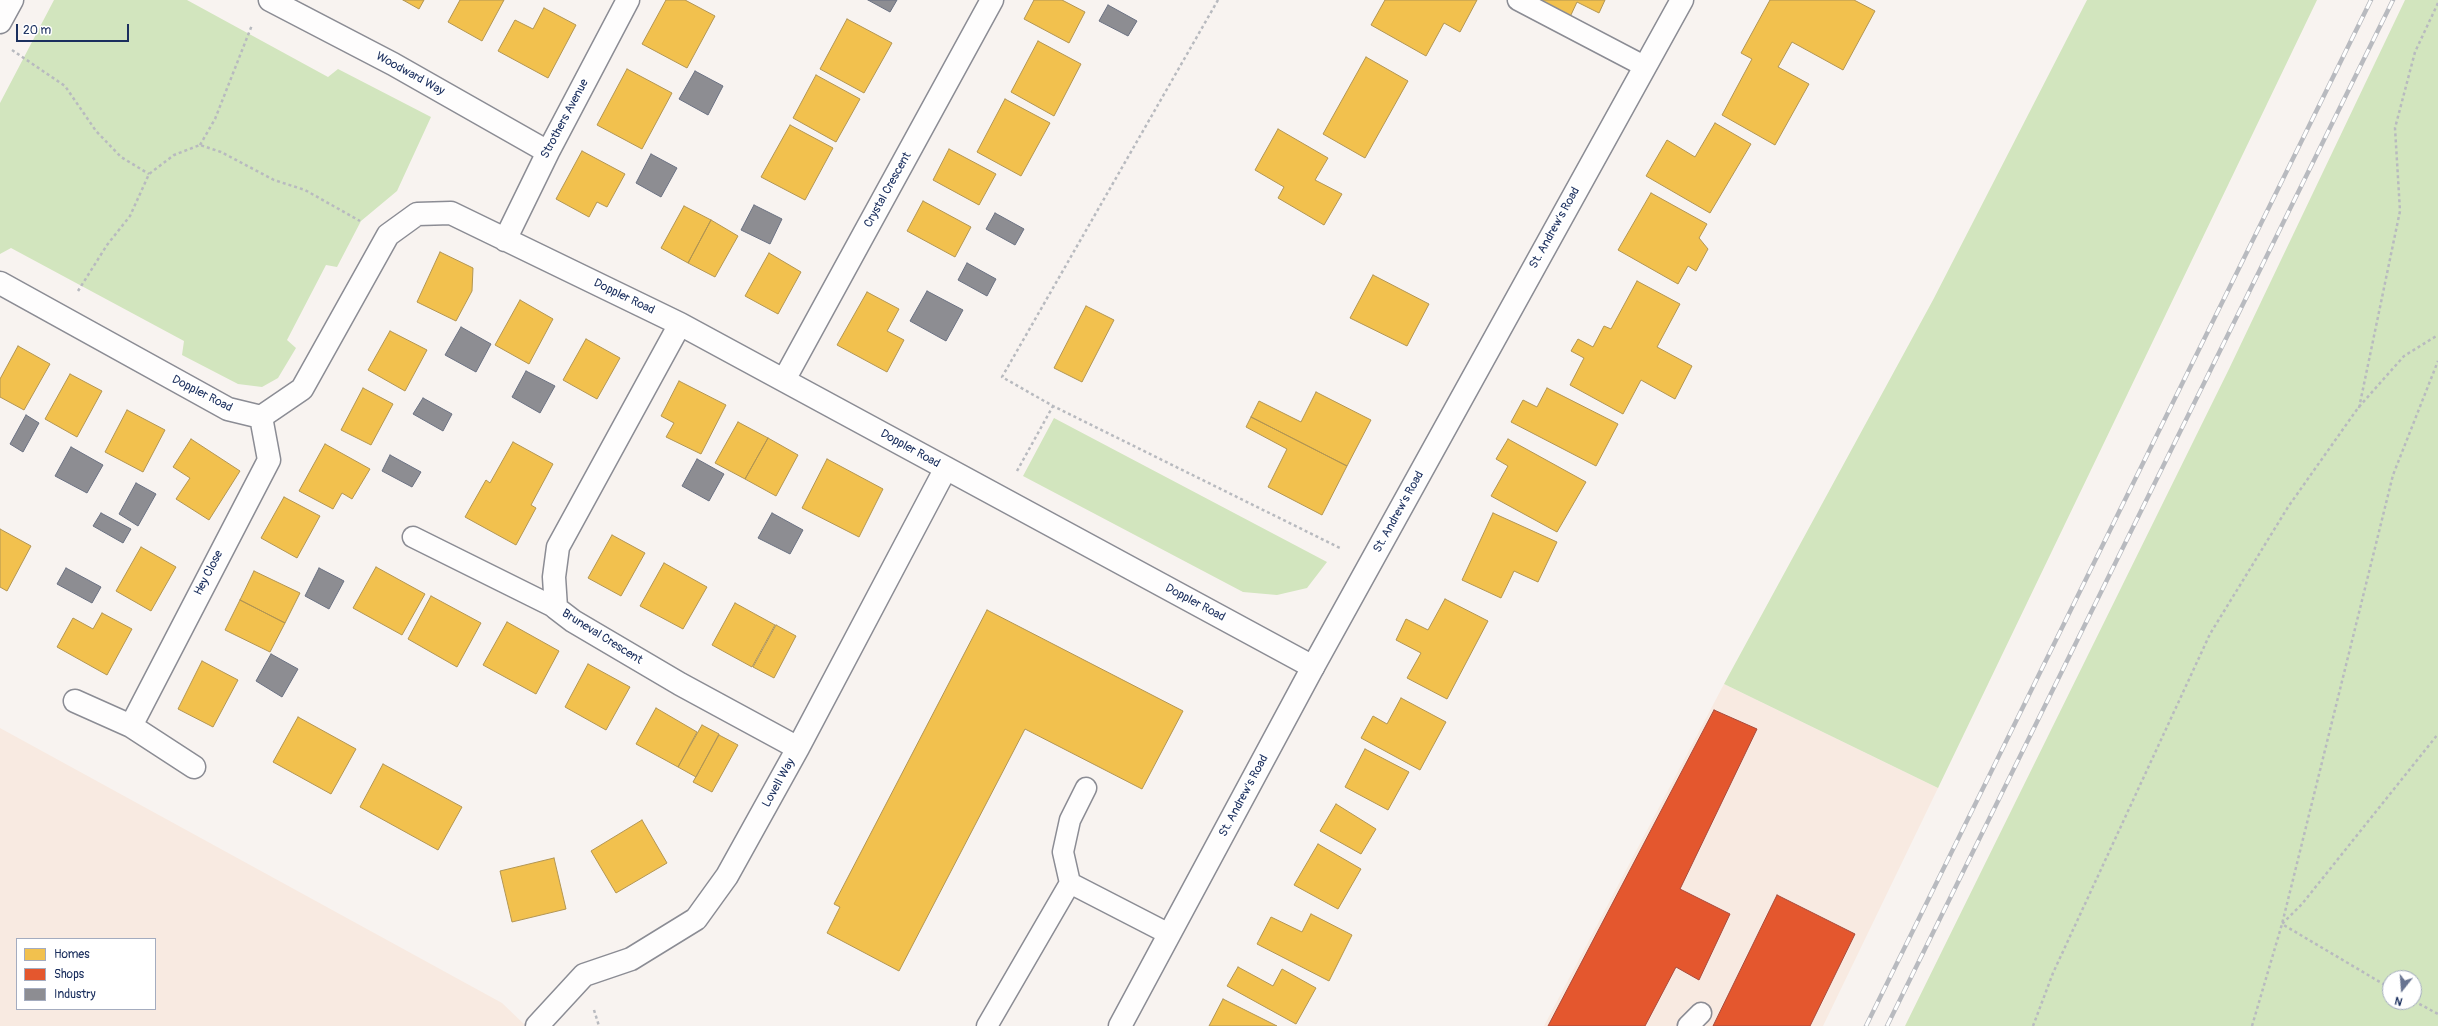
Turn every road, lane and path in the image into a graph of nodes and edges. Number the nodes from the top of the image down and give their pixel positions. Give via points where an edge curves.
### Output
1 (12, 0) edge
2 (270, 0) edge
3 (628, 0) edge
4 (992, 0) edge
5 (1218, 0) edge
6 (1518, 0) edge
7 (1682, 0) edge
8 (2438, 3) edge
9 (255, 19) dead end
10 (0, 22) edge
11 (7, 47) dead end
12 (1644, 66) junction
13 (200, 145) junction
14 (548, 152) junction
15 (149, 174) junction
16 (388, 235) junction
17 (506, 240) junction
18 (0, 283) edge
19 (63, 318) junction
20 (680, 324) junction
21 (2438, 335) edge
22 (2438, 361) edge
23 (784, 380) junction
24 (1053, 406) junction
25 (2358, 408) junction
26 (261, 417) junction
27 (946, 468) junction
28 (1002, 498) junction
29 (413, 537) dead end
30 (1371, 563) junction
31 (556, 608) junction
32 (1313, 667) junction
33 (75, 701) dead end
34 (131, 726) junction
35 (2438, 734) edge
36 (798, 748) junction
37 (194, 767) dead end
38 (1086, 788) dead end
39 (1070, 883) junction
40 (2282, 924) junction
41 (1169, 934) junction
42 (2382, 983) edge
43 (2422, 1005) edge
44 (2438, 1014) edge
45 (537, 1026) edge
46 (987, 1026) edge
47 (1120, 1026) edge
48 (2033, 1026) edge
49 (2252, 1026) edge

1 - 10 street
2 - 14 street, Woodward Way via 393,64
3 - 14 street, Strothers Avenue
4 - 23 street, Crystal Crescent
5 - 24 path via 1002,377
6 - 12 lane
7 - 12 street, St. Andrew's Road
8 - 25 path via 2415,52 2395,128 2400,211
9 - 13 path via 215,119
11 - 15 path via 33,62 65,86 96,131 121,157
12 - 30 street, St. Andrew's Road
13 - 15 path via 174,155
13 - 16 path via 221,152 274,180 305,190
14 - 17 street, Strothers Avenue
15 - 19 path via 130,216 107,245
16 - 17 street, Doppler Road via 417,214 451,213
16 - 26 street, Doppler Road via 302,389
17 - 20 street, Doppler Road
18 - 19 street, Doppler Road
19 - 26 street, Doppler Road via 228,410
20 - 23 street, Doppler Road
20 - 31 street, Bruneval Crescent via 558,547 554,577
21 - 25 path via 2404,356
22 - 40 path via 2393,475
23 - 27 street, Doppler Road
24 - 28 path
24 - 30 path
25 - 48 path via 2288,507 2210,634 2053,974
26 - 34 street, Hey Close via 269,460
27 - 28 street, Doppler Road
27 - 36 street, Lovell Way
28 - 32 street, Doppler Road
29 - 31 lane
30 - 32 street, St. Andrew's Road
31 - 36 street, Bruneval Crescent via 573,621 680,684
32 - 41 street, St. Andrew's Road
33 - 34 street
34 - 37 street
35 - 40 path via 2302,904
36 - 45 street, Lovell Way via 728,876 696,919 631,959 584,975
38 - 39 lane via 1070,820 1063,852
39 - 41 lane
39 - 46 lane
40 - 42 path
40 - 49 path
41 - 47 street, St. Andrew's Road
43 - 44 path

